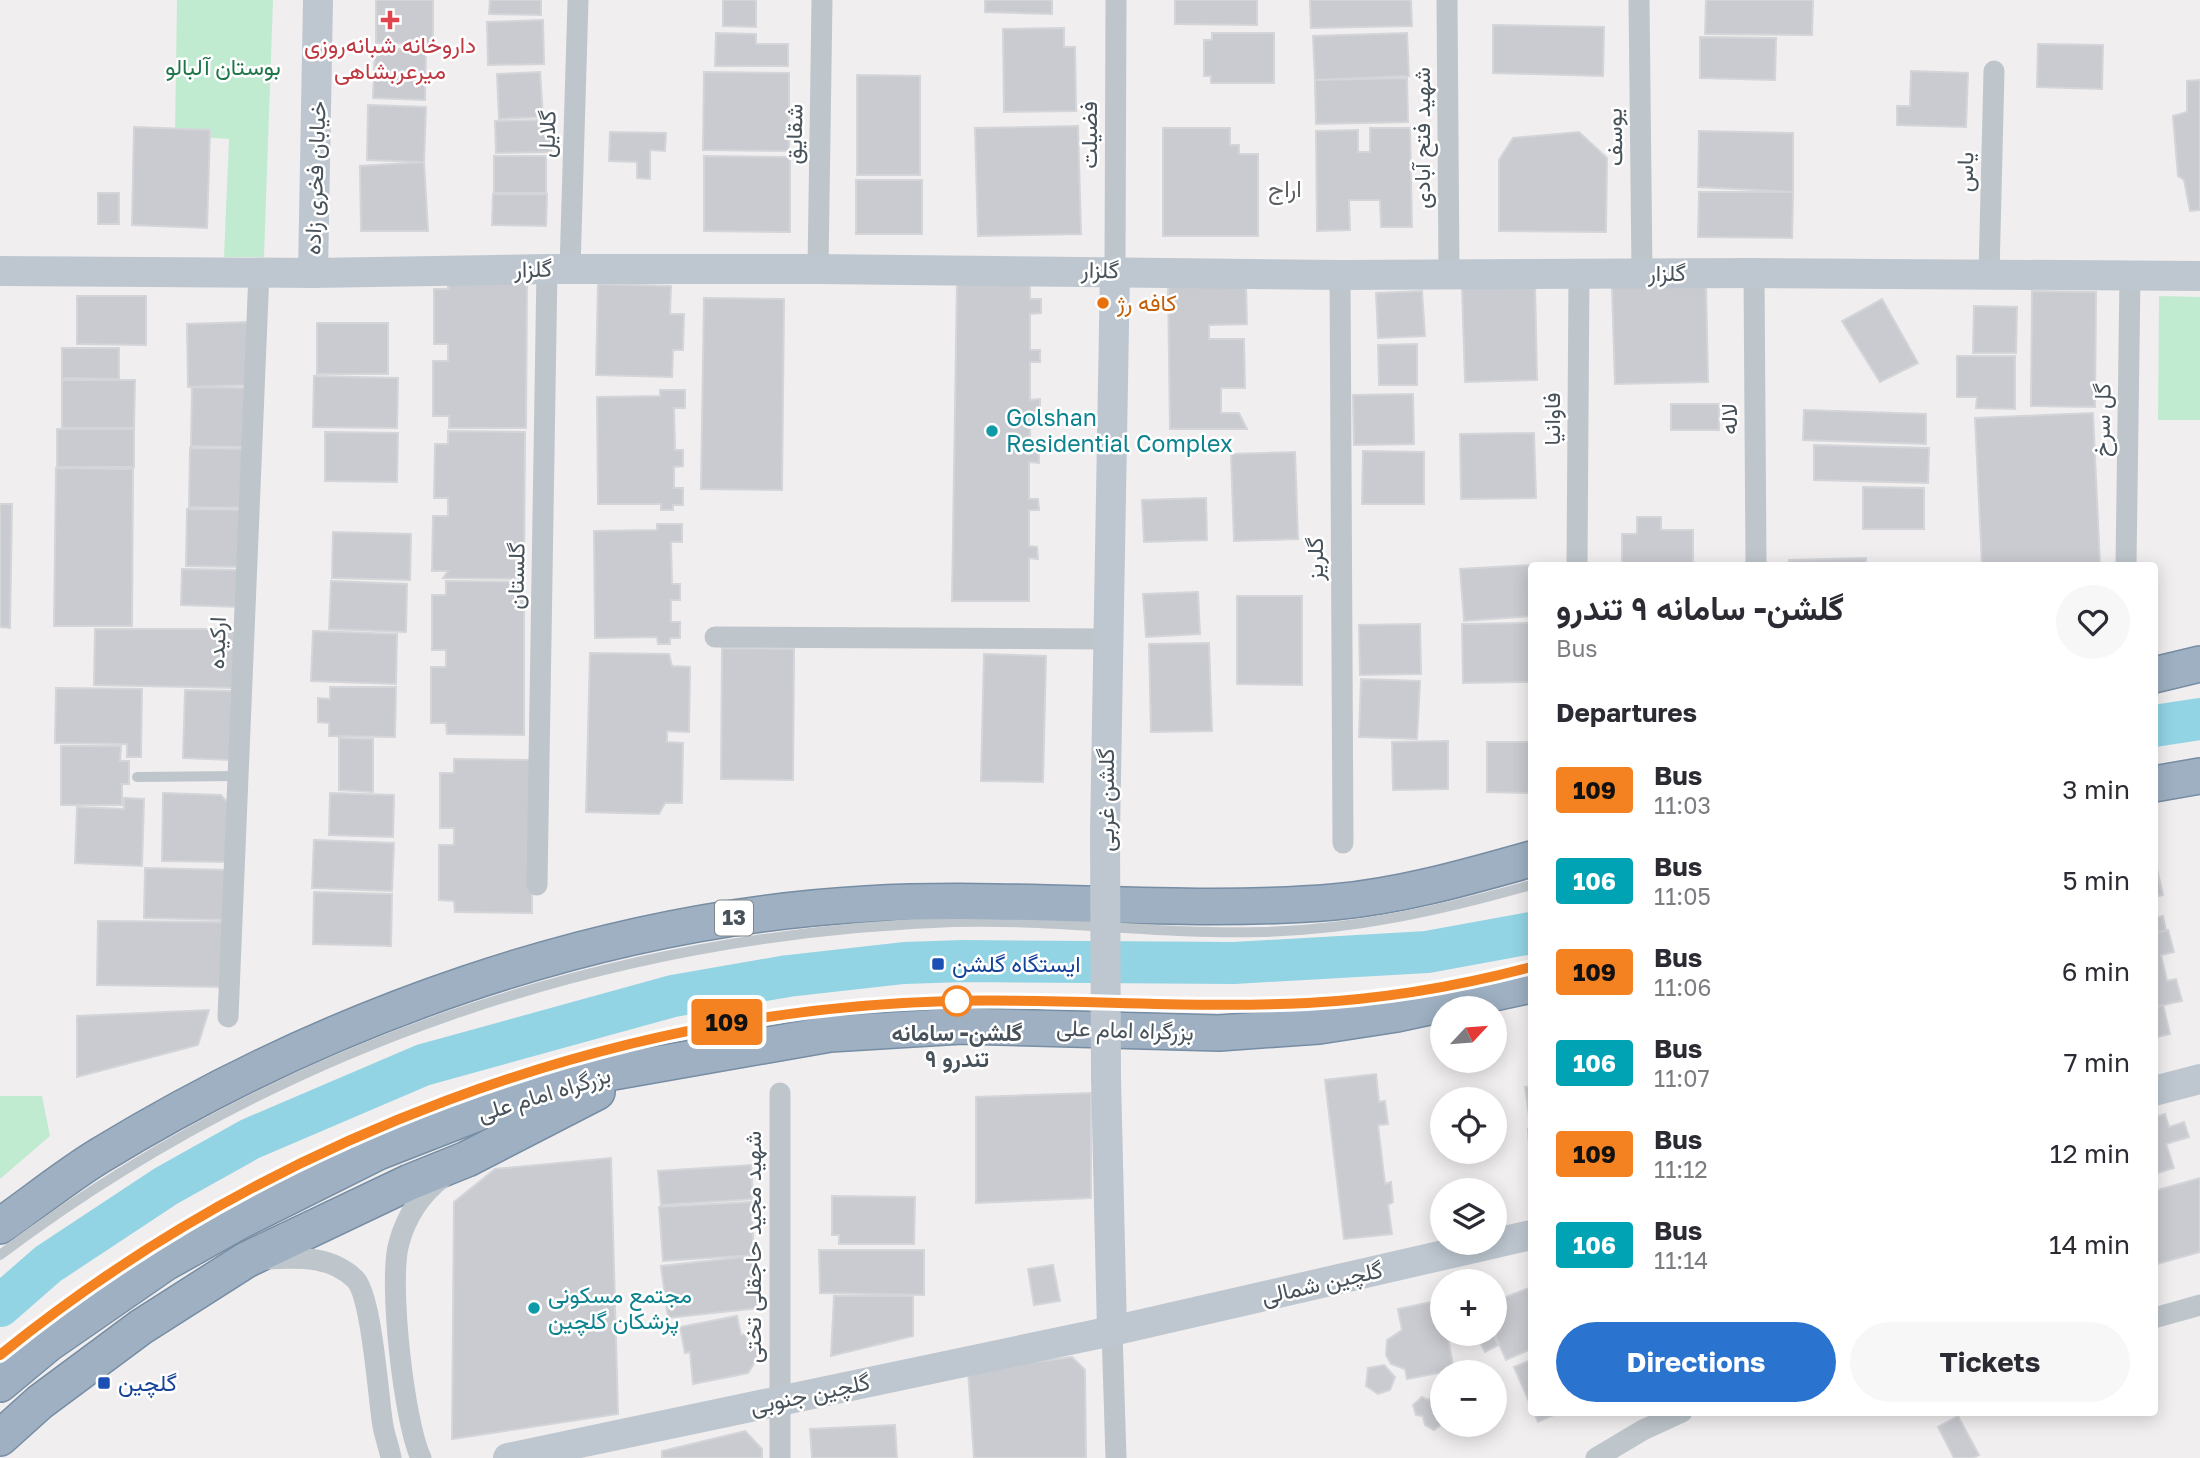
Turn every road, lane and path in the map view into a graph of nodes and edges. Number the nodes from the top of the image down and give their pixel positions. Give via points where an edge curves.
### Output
1 (304, 0) edge
2 (318, 0) edge
3 (578, 0) edge
4 (822, 0) edge
5 (1116, 0) edge
6 (1447, 0) edge
7 (1639, 0) edge
8 (1993, 71) dead end
9 (558, 269) junction
10 (818, 269) junction
11 (1115, 270) junction
12 (0, 271) edge
13 (259, 272) junction
14 (304, 273) junction
15 (1579, 273) junction
16 (1642, 273) junction
17 (1754, 273) junction
18 (1340, 275) junction
19 (1449, 275) junction
20 (1989, 275) junction
21 (2130, 276) junction
22 (2200, 276) edge
23 (1577, 562) edge
24 (1756, 562) edge
25 (2126, 562) edge
26 (715, 637) dead end
27 (1107, 639) junction
28 (2200, 664) edge
29 (2158, 673) edge
30 (238, 776) junction
31 (2200, 776) edge
32 (137, 777) dead end
33 (2158, 783) edge
34 (1343, 843) dead end
35 (1528, 860) edge
36 (537, 885) dead end
37 (1528, 886) edge
38 (1469, 982) dead end
39 (1528, 986) edge
40 (228, 1017) dead end
41 (672, 1061) junction
42 (2200, 1080) edge
43 (2158, 1090) edge
44 (780, 1093) dead end
45 (467, 1159) junction
46 (0, 1226) edge
47 (1528, 1236) edge
48 (0, 1255) edge
49 (246, 1260) junction
50 (2200, 1305) edge
51 (2158, 1317) edge
52 (1112, 1331) junction
53 (0, 1356) edge
54 (0, 1384) edge
55 (779, 1401) junction
56 (1663, 1416) edge
57 (1639, 1421) edge
58 (0, 1438) edge
59 (391, 1458) edge
60 (421, 1458) edge
61 (508, 1458) edge
62 (780, 1458) edge
63 (1115, 1458) edge
64 (1596, 1458) edge

1 - 14 main road, خیابان فخری زاده
2 - 14 main road, خیابان فخری زاده
3 - 9 street, گلایل
4 - 10 street, شقایق
5 - 11 street, فضیلت
6 - 19 street, شهید فتح آبادی
7 - 16 street, یوسف
8 - 20 street, یاس
9 - 10 main road, گلزار
9 - 14 main road, گلزار
9 - 36 street, گلستان
10 - 11 main road, گلزار
11 - 18 main road, گلزار
11 - 27 main road, گلشن غربی
12 - 13 main road, گلزار
13 - 14 main road, گلزار
13 - 30 street, ارکیده
15 - 16 main road, گلزار
15 - 19 main road, گلزار
15 - 23 street, فاوانیا
16 - 17 main road, گلزار
17 - 20 main road, گلزار
17 - 24 street, لاله
18 - 19 main road, گلزار
18 - 34 street, گلریز
20 - 21 main road, گلزار
21 - 22 main road, گلزار
21 - 25 street, گل سرخ
26 - 27 street
27 - 52 main road, گلشن غربی, bridge via 1106,1078
28 - 29 highway
30 - 32 lane
30 - 40 street, ارکیده
31 - 33 highway
35 - 46 highway, 13 via 1416,889 1336,902 868,904 767,912 655,932 520,967 362,1023 218,1089 97,1157
37 - 48 lane via 1390,920 1317,928 1218,933 1071,924 905,925 737,941 592,972 428,1023 279,1086 140,1160
38 - 53 lane via 1309,1003 933,1002 748,1019 669,1035 461,1097 313,1159 194,1220 130,1259
39 - 41 highway, بزرگراه امام علی via 1319,1026 1206,1033 962,1026 830,1034
41 - 45 highway via 579,1100
41 - 54 highway, بزرگراه امام علی via 579,1079 378,1152 165,1263 48,1344
42 - 43 main road
44 - 55 street, شهید مجید حاجقلی تختی
45 - 49 highway
45 - 60 street via 415,1205 398,1245 400,1349 409,1423
47 - 52 main road, گلچین شمالی
49 - 58 highway via 141,1327 40,1402
49 - 59 street via 306,1257 333,1264 356,1280 366,1304
50 - 51 street
52 - 55 main road, گلچین جنوبی
52 - 63 street
55 - 61 main road, گلچین جنوبی
55 - 62 street, شهید مجید حاجقلی تختی
56 - 57 street
57 - 64 street

